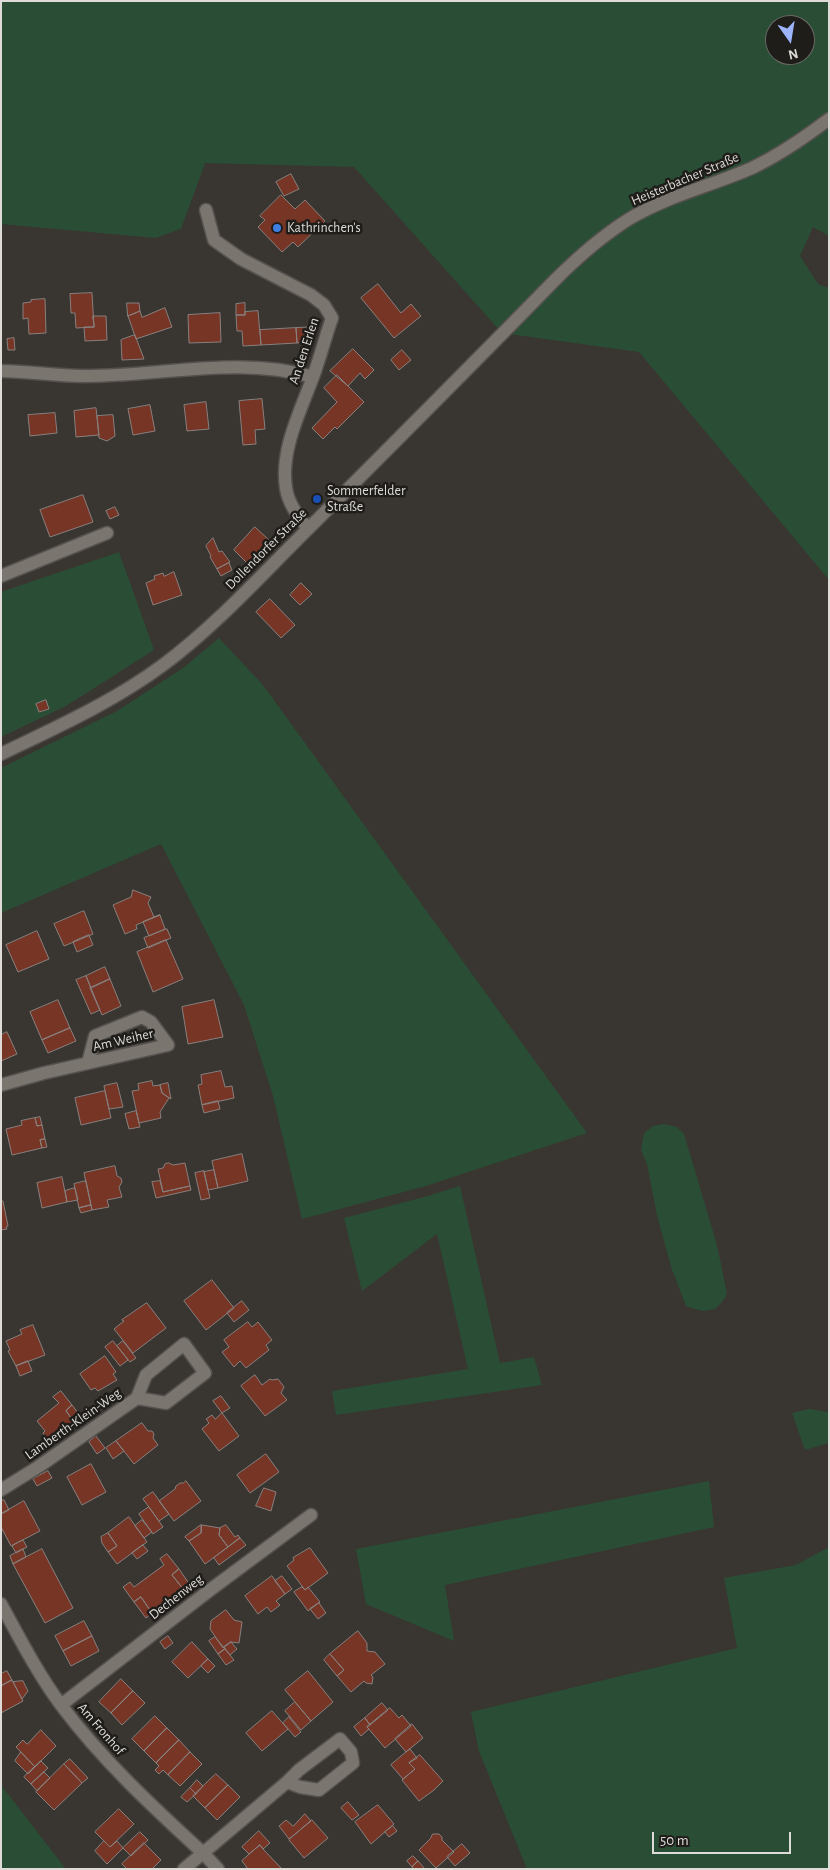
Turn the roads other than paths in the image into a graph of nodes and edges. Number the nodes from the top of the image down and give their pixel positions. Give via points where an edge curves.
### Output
1 (829, 119) edge
2 (206, 210) dead end
3 (538, 298) joint
4 (1, 371) edge
5 (313, 377) junction
6 (308, 528) junction
7 (107, 533) dead end
8 (1, 576) edge
9 (1, 754) edge
10 (88, 1063) junction
11 (1, 1085) edge
12 (136, 1398) junction
13 (1, 1490) edge
14 (311, 1515) dead end
15 (1, 1604) edge
16 (61, 1705) junction
17 (287, 1782) junction
18 (203, 1853) junction
19 (184, 1869) edge
20 (218, 1869) edge

1 - 3 street, Heisterbacher Straße via 780,153 751,168 656,205 630,219 602,237
2 - 5 street, An den Erlen via 214,240 241,259 311,295 329,312 332,318
3 - 6 street, Dollendorfer Straße
4 - 5 street via 81,376 204,368 265,368
5 - 6 street, An den Erlen via 297,420 285,468 286,490
6 - 9 street, Dollendorfer Straße via 198,637 162,665 117,695
7 - 8 street
10 - 10 street, Am Weiher via 106,1059 168,1045 142,1017 96,1036
10 - 11 street, Am Weiher
12 - 12 street, Lamberth-Klein-Weg via 166,1403 205,1373 184,1344 146,1375
12 - 13 street, Lamberth-Klein-Weg
14 - 16 street, Dechenweg
15 - 16 street, Am Fronhof
16 - 18 street, Am Fronhof via 136,1790
17 - 17 street via 319,1790 353,1763 351,1752 340,1739
17 - 18 street
18 - 19 street
18 - 20 street, Am Fronhof

